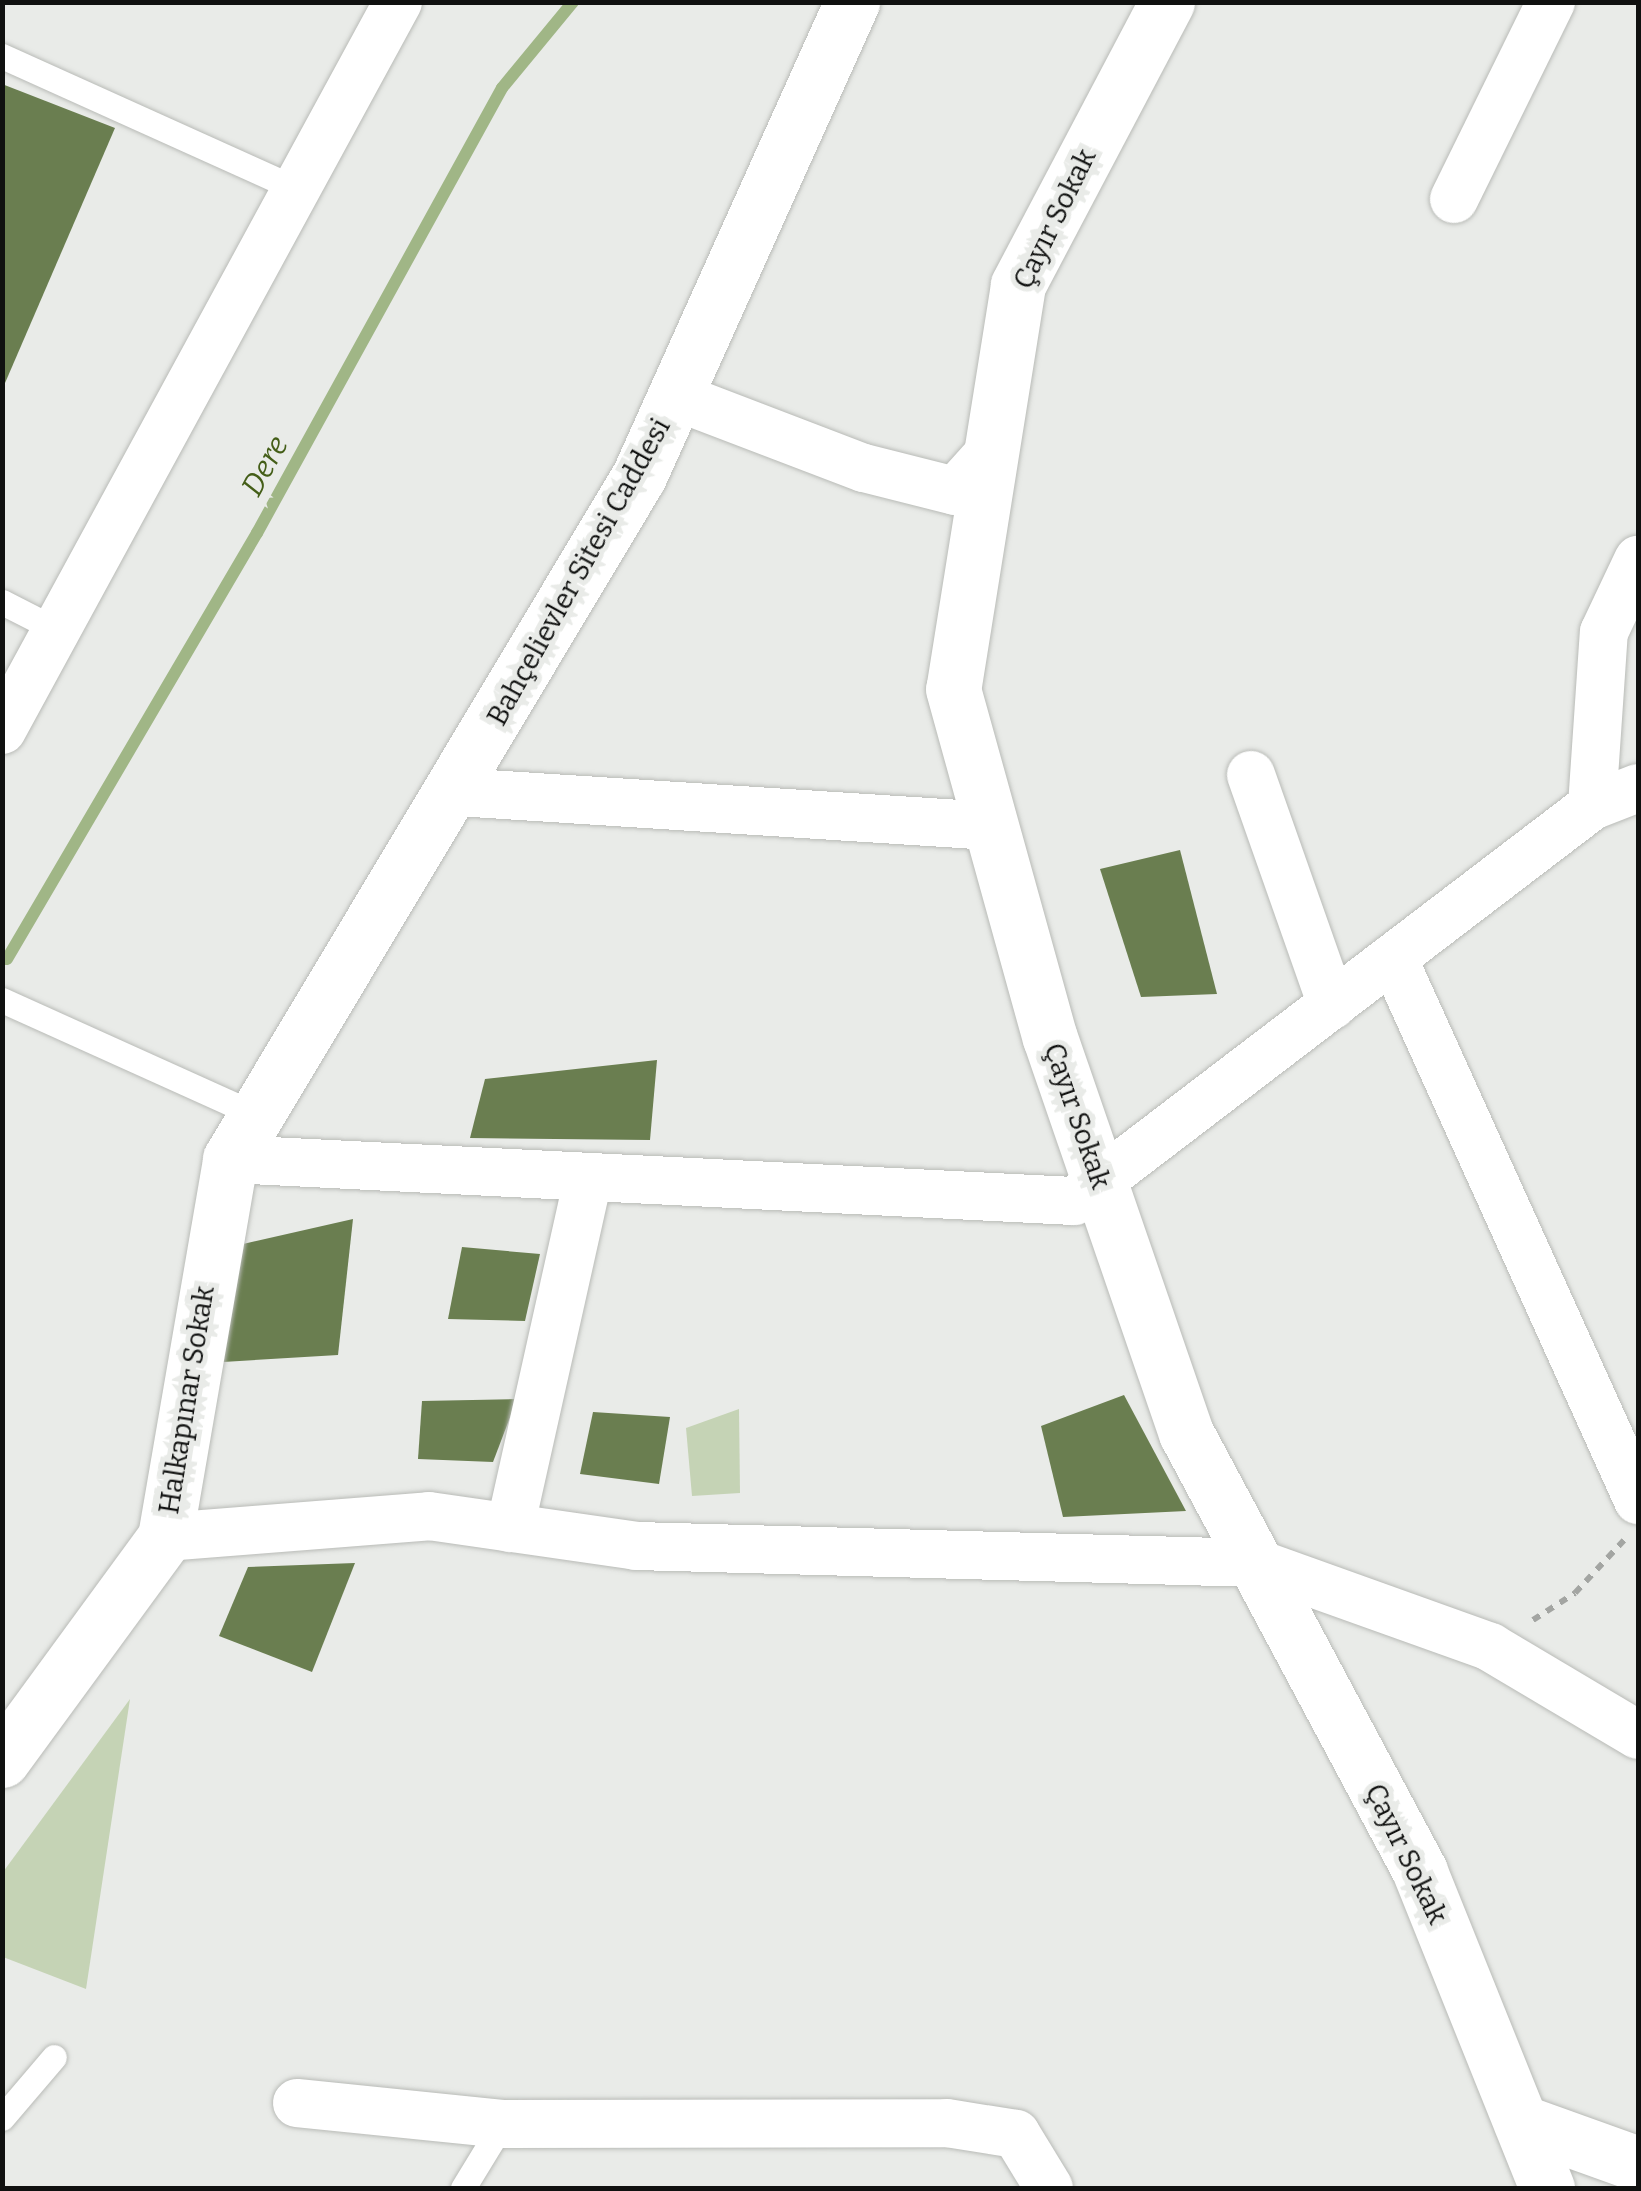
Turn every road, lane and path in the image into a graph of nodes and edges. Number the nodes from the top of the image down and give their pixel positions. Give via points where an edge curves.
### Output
1 (398, 2) edge
2 (852, 2) edge
3 (1167, 2) edge
4 (1551, 2) edge
5 (2, 56) edge
6 (296, 189) junction
7 (1454, 199) dead end
8 (675, 396) junction
9 (992, 450) junction
10 (1638, 560) edge
11 (2, 602) edge
12 (57, 630) junction
13 (2, 730) edge
14 (1251, 776) dead end
15 (1638, 788) edge
16 (458, 792) junction
17 (1592, 806) junction
18 (992, 826) junction
19 (1393, 958) junction
20 (2, 1000) edge
21 (1332, 1005) junction
22 (242, 1136) junction
23 (1100, 1183) junction
24 (584, 1196) dead end
25 (1638, 1500) edge
26 (1638, 1524) edge
27 (510, 1528) junction
28 (165, 1537) junction
29 (1256, 1563) junction
30 (1490, 1647) junction
31 (1638, 1734) edge
32 (2, 1760) edge
33 (54, 2056) dead end
34 (297, 2103) dead end
35 (2, 2118) edge
36 (1520, 2122) junction
37 (502, 2124) junction
38 (1638, 2164) edge
39 (463, 2188) edge
40 (1049, 2188) edge
41 (1547, 2188) edge

1 - 6 street
2 - 8 street, Bahçelievler Sitesi Caddesi
3 - 9 street, Çayır Sokak via 1018,285
4 - 7 street
5 - 6 lane
6 - 12 street
8 - 9 street via 864,468 955,491
8 - 16 street, Bahçelievler Sitesi Caddesi via 639,476
9 - 18 street, Çayır Sokak via 954,689
10 - 17 street via 1604,632
11 - 12 lane
12 - 13 street
14 - 21 street
15 - 17 street
16 - 18 street
16 - 22 street, Bahçelievler Sitesi Caddesi
17 - 19 street
18 - 23 street, Çayır Sokak
19 - 21 street
19 - 25 street
20 - 22 lane
21 - 23 street
22 - 23 street via 1074,1201
22 - 28 street, Halkapınar Sokak
23 - 29 street, Çayır Sokak via 1186,1433
24 - 27 street
26 - 30 path via 1575,1593
27 - 28 street via 429,1516
27 - 29 street via 636,1546
28 - 32 street, Halkapınar Sokak
29 - 30 street
29 - 36 street, Çayır Sokak via 1420,1872
30 - 31 street
33 - 35 lane
34 - 37 street
36 - 38 street
36 - 41 street, Çayır Sokak
37 - 39 lane
37 - 40 street via 947,2123 1016,2134

